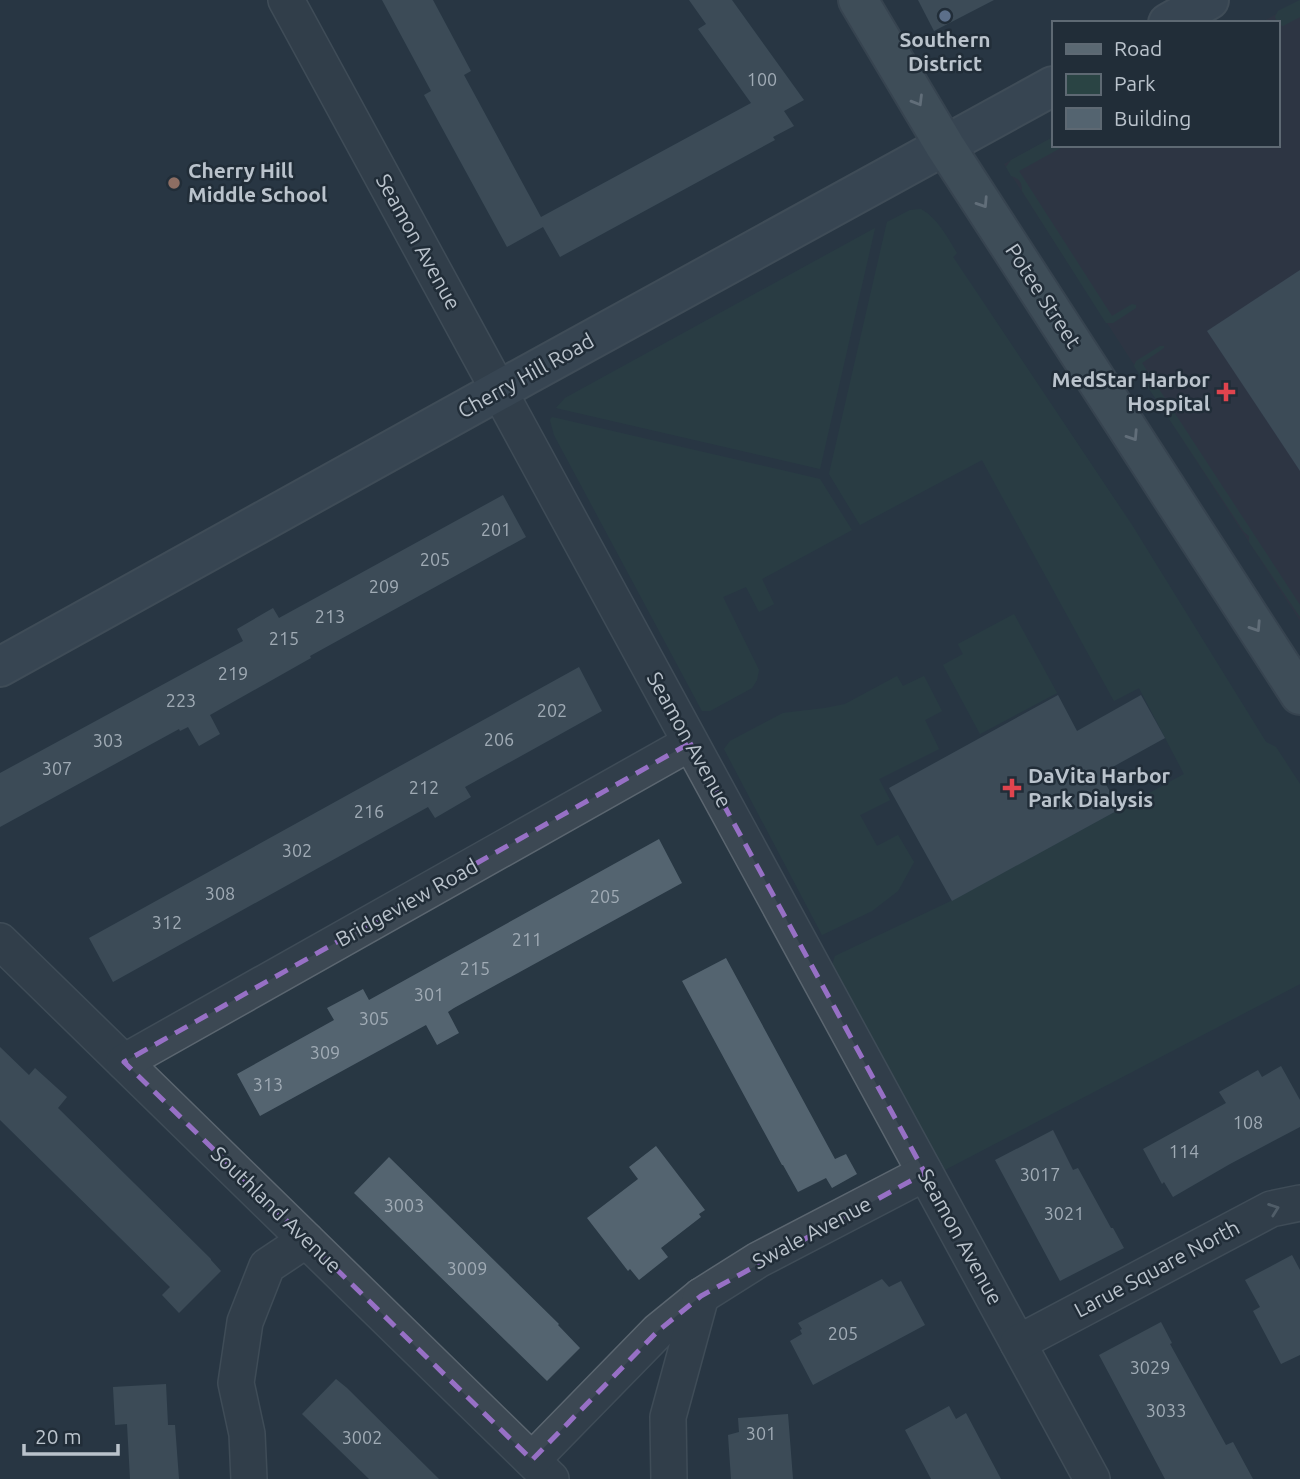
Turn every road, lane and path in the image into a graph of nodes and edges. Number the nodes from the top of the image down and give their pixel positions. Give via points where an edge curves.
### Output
1 (286, 0) edge
2 (859, 0) edge
3 (1209, 0) edge
4 (1172, 21) edge
5 (1052, 87) edge
6 (945, 146) junction
7 (499, 390) junction
8 (0, 667) edge
9 (1300, 695) edge
10 (690, 743) junction
11 (0, 941) edge
12 (124, 1062) junction
13 (925, 1173) junction
14 (1300, 1203) edge
15 (306, 1240) junction
16 (701, 1296) junction
17 (1018, 1343) junction
18 (541, 1469) edge
19 (249, 1479) edge
20 (669, 1479) edge
21 (1092, 1479) edge

1 - 7 street, Seamon Avenue
2 -> 6 main road, Potee Street
3 - 4 street
5 - 6 street, Cherry Hill Road
6 - 7 street, Cherry Hill Road
6 -> 9 main road, Potee Street
7 - 8 street, Cherry Hill Road
7 - 10 street, Seamon Avenue
10 - 12 street, Bridgeview Road
10 - 13 street, Seamon Avenue
11 - 12 street, Southland Avenue
12 - 15 street, Southland Avenue
13 - 16 street, Swale Avenue via 758,1260
13 - 17 street, Seamon Avenue
17 -> 14 street, Larue Square North via 1271,1209
15 - 18 street, Southland Avenue
15 - 19 street via 267,1266 246,1322 236,1383 247,1434
16 - 18 street, Swale Avenue via 658,1331
16 - 20 street via 668,1417
17 - 21 street, Seamon Avenue

